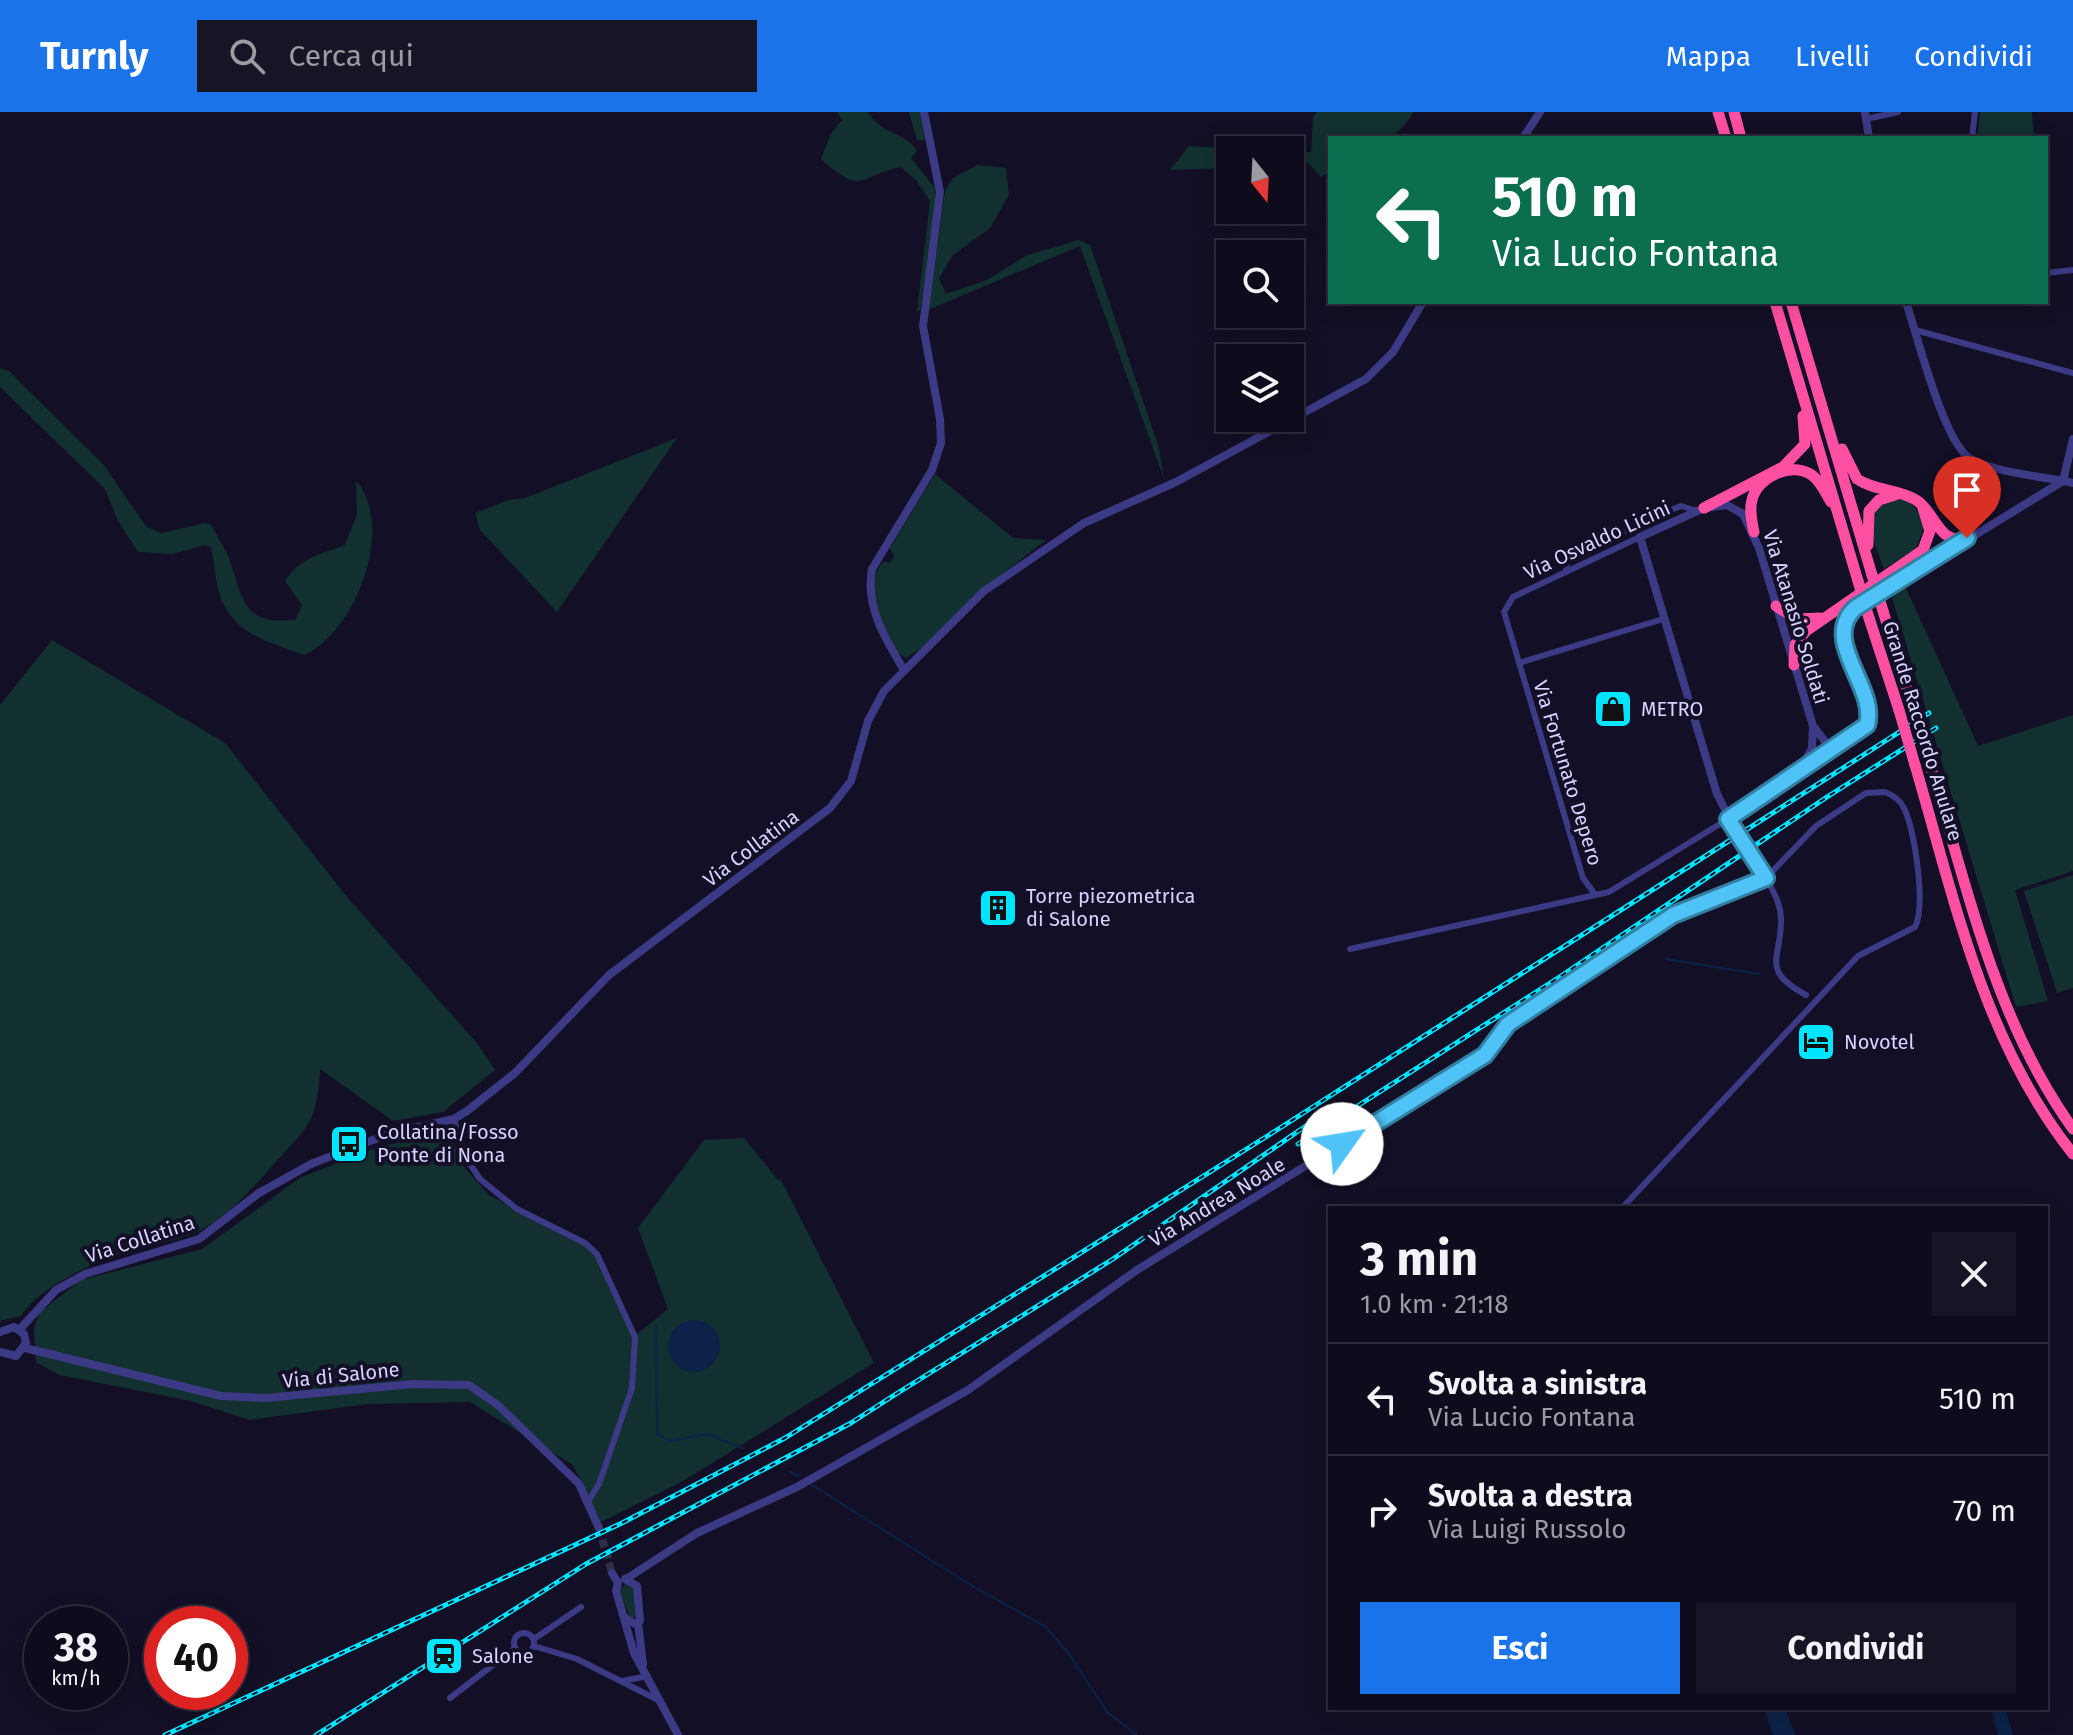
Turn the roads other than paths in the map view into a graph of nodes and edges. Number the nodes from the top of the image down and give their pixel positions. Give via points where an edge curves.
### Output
1 (924, 112) edge
2 (1540, 112) edge
3 (1718, 112) edge
4 (1734, 112) edge
5 (1898, 112) edge
6 (1975, 112) edge
7 (1865, 115) edge
8 (1524, 136) edge
9 (1725, 136) edge
10 (1740, 136) edge
11 (1869, 136) edge
12 (1972, 136) edge
13 (2073, 270) edge
14 (2048, 273) edge
15 (1422, 304) edge
16 (1776, 304) edge
17 (1792, 304) edge
18 (1907, 304) edge
19 (1915, 330) junction
20 (1792, 357) junction
21 (2073, 373) edge
22 (1819, 393) junction
23 (2072, 445) edge
24 (2073, 472) edge
25 (2069, 482) edge
26 (1900, 495) junction
27 (1922, 505) junction
28 (1700, 509) junction
29 (1754, 532) junction
30 (1845, 535) junction
31 (1640, 537) junction
32 (1967, 538) junction
33 (1871, 571) junction
34 (1566, 572) junction
35 (1507, 603) joint
36 (1776, 606) junction
37 (1828, 615) junction
38 (1663, 619) junction
39 (1519, 663) junction
40 (1794, 665) junction
41 (904, 670) junction
42 (1813, 726) junction
43 (1842, 744) junction
44 (1801, 769) junction
45 (1728, 819) junction
46 (1766, 878) junction
47 (1594, 893) junction
48 (1350, 949) dead end
49 (1806, 995) dead end
50 (454, 1119) junction
51 (2073, 1129) edge
52 (2073, 1154) edge
53 (1624, 1206) edge
54 (19, 1330) junction
55 (0, 1332) edge
56 (25, 1348) junction
57 (0, 1353) edge
58 (589, 1500) junction
59 (599, 1528) tunnel mouth
60 (646, 1565) junction
61 (612, 1573) tunnel mouth
62 (622, 1581) junction
63 (637, 1586) junction
64 (581, 1607) dead end
65 (624, 1617) junction
66 (638, 1623) junction
67 (534, 1643) junction
68 (515, 1648) junction
69 (646, 1673) junction
70 (622, 1681) junction
71 (450, 1698) dead end
72 (664, 1704) junction
73 (678, 1735) edge

1 - 41 street via 940,192 923,326 941,443 932,470 872,569 869,585 879,624
2 - 8 street
3 - 9 highway
4 - 10 highway
5 - 7 street
6 - 12 street
7 - 11 street
13 - 14 street
15 - 41 street, Via Collatina via 1393,352 1366,379 1050,544 984,591
16 - 20 highway, Grande Raccordo Anulare
17 - 22 highway, Grande Raccordo Anulare
18 - 19 street
19 - 21 street
19 - 25 street via 1950,433 1962,452 1973,460
20 - 28 highway via 1806,436 1802,449 1783,467
20 - 30 highway, Grande Raccordo Anulare
22 - 26 highway via 1852,475
22 - 33 highway, Grande Raccordo Anulare
23 - 25 street
24 - 25 street
25 - 32 street
26 - 27 highway
26 - 33 highway via 1879,500 1868,513
27 - 32 highway via 1946,536
27 - 37 highway via 1930,531 1923,550
28 - 29 street, Via Atanasio Soldati via 1732,506
28 - 31 street, Via Osvaldo Licini
28 - 34 street via 1681,506 1572,556
29 - 30 highway via 1751,501 1758,487 1782,472 1797,470 1816,479
29 - 36 street, Via Atanasio Soldati
30 - 52 highway, Grande Raccordo Anulare, bridge via 1992,1016 2030,1092
31 - 34 street, Via Osvaldo Licini
31 - 38 street
32 - 43 street via 1847,618 1844,638 1869,718 1862,731
33 - 51 highway, Grande Raccordo Anulare, bridge via 1998,990 2025,1051
34 - 35 street, Via Osvaldo Licini
35 - 39 street, Via Fortunato Depero via 1504,616
36 - 37 highway via 1801,621
36 - 40 street, Via Atanasio Soldati
37 - 40 highway via 1799,638
38 - 39 street
38 - 45 street
39 - 47 street, Via Fortunato Depero via 1583,878
40 - 42 street, Via Atanasio Soldati
41 - 50 street, Via Collatina via 873,708 851,781 830,808 609,975 515,1073
42 - 43 street, Via Atanasio Soldati via 1826,743
42 - 44 street, Via Atanasio Soldati via 1812,748
43 - 44 street
44 - 45 street
45 - 46 street, bridge
45 - 47 street via 1622,887
46 - 49 street via 1781,916 1776,968 1783,981
46 - 53 street, Via Andrea Noale via 1816,826 1866,793 1885,792 1903,805 1909,825 1920,893 1918,921 1910,931 1858,956
46 - 60 street, Via Andrea Noale via 1673,915 1508,1024 1485,1055 1137,1270 968,1390
47 - 48 street, Via Fortunato Depero
50 - 54 street, Via Collatina via 388,1134 311,1164 259,1193 199,1239 121,1261 56,1290
50 - 58 street via 464,1155 480,1179 517,1209 595,1252 635,1337 632,1388
54 - 55 street via 9,1327
54 - 56 street
56 - 57 street via 16,1356
56 - 58 street, Via di Salone via 221,1396 318,1396 413,1384 464,1384 499,1406
58 - 59 street, Via di Salone
60 - 62 street, Via Andrea Noale
60 - 63 street
61 - 62 street
62 - 63 street
62 - 65 street via 616,1591
63 - 66 street via 642,1614
64 - 67 street
65 - 66 street
65 - 69 street
66 - 69 street
67 - 68 street via 524,1654
67 - 68 street via 527,1633 520,1634
67 - 70 street
68 - 71 street
69 - 70 street
69 - 70 street via 635,1685
69 - 72 street
70 - 72 street
72 - 73 street

